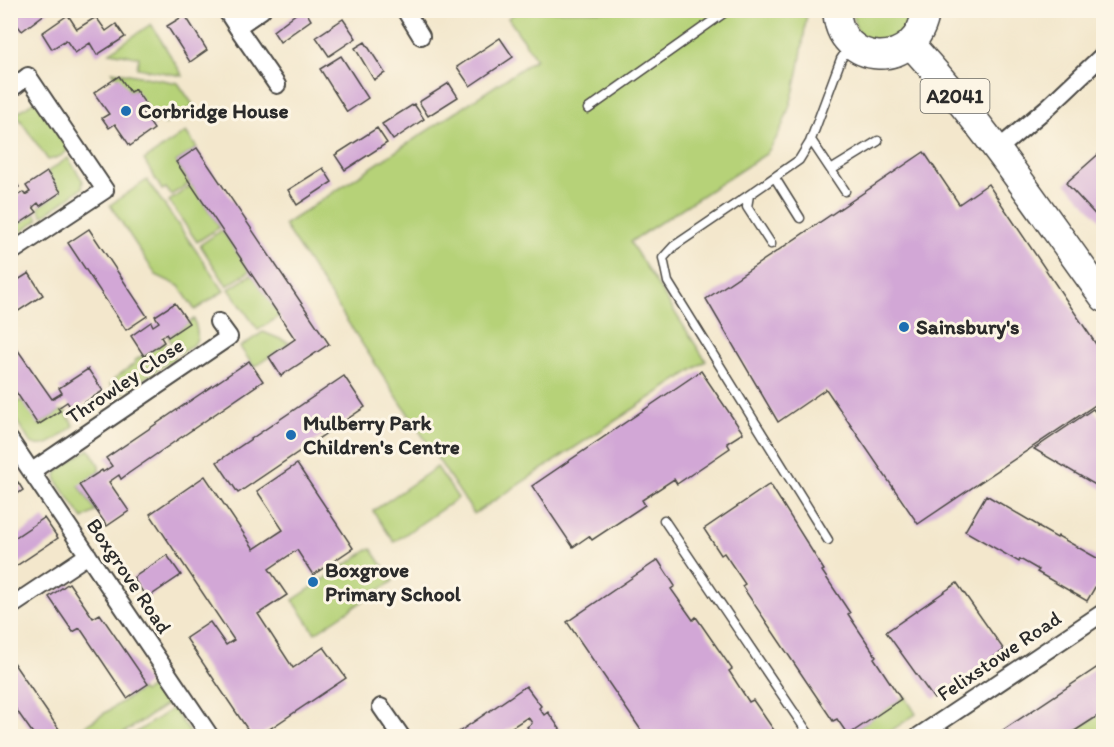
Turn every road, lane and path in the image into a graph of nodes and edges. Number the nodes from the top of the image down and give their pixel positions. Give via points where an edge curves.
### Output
1 (226, 10) edge
2 (262, 10) edge
3 (405, 10) edge
4 (728, 10) edge
5 (837, 10) edge
6 (927, 10) edge
7 (237, 27) junction
8 (421, 36) dead end
9 (851, 44) junction
10 (911, 45) junction
11 (1104, 54) edge
12 (15, 86) dead end
13 (277, 86) dead end
14 (588, 109) dead end
15 (811, 140) junction
16 (878, 141) dead end
17 (997, 150) junction
18 (831, 170) junction
19 (775, 178) junction
20 (845, 191) dead end
21 (749, 195) junction
22 (800, 218) dead end
23 (771, 244) dead end
24 (10, 253) edge
25 (1104, 297) edge
26 (219, 322) dead end
27 (10, 440) edge
28 (32, 471) junction
29 (664, 520) dead end
30 (828, 540) dead end
31 (88, 555) junction
32 (10, 607) edge
33 (1104, 612) edge
34 (381, 707) dead end
35 (210, 736) edge
36 (401, 736) edge
37 (810, 736) edge
38 (919, 736) edge

1 - 7 street
2 - 7 street
3 - 8 street
4 - 14 lane
5 - 9 main road via 839,25
6 - 10 main road via 919,35
7 - 13 street
9 - 10 main road via 881,55 894,54
9 - 15 lane via 841,59
10 - 17 main road, A2041
11 - 17 street
12 - 24 street via 28,76 105,189
15 - 18 lane
15 - 19 lane via 799,160
16 - 18 lane
17 - 25 main road, A2041
18 - 20 lane
19 - 21 lane
19 - 22 lane
21 - 23 lane via 747,207
21 - 30 lane via 674,246 663,258 668,282
26 - 28 street, Throwley Close via 229,337
27 - 28 street, Boxgrove Road
28 - 31 street, Boxgrove Road
29 - 37 lane
31 - 32 street
31 - 35 street, Boxgrove Road
33 - 38 street, Felixstowe Road
34 - 36 street

